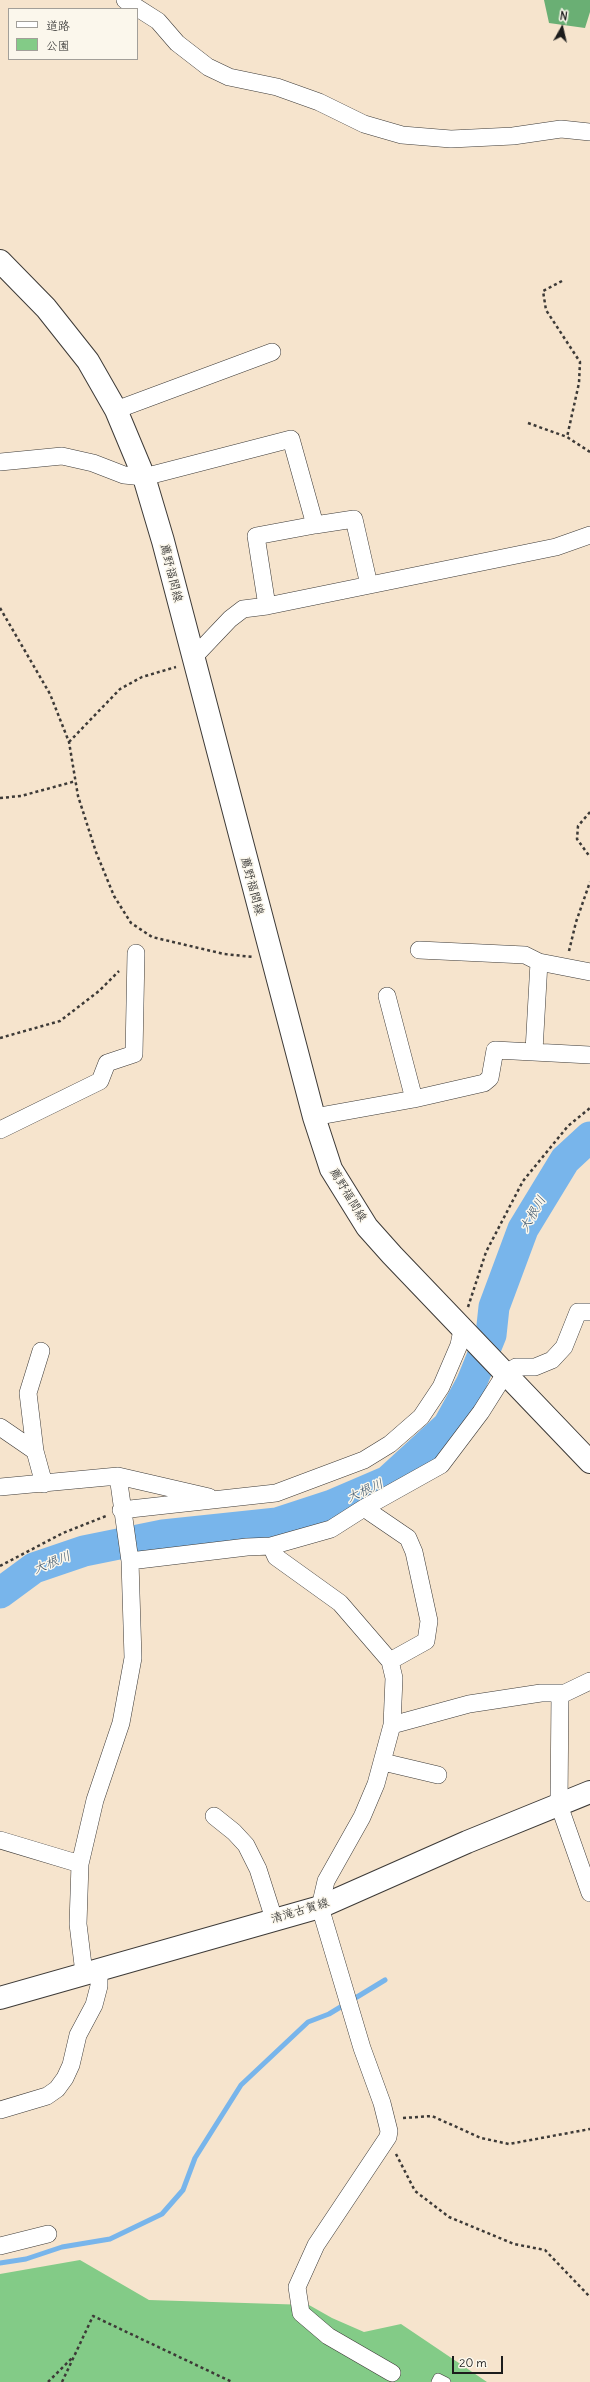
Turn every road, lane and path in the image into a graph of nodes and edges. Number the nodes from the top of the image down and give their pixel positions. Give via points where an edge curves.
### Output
1 (125, 0) edge
2 (138, 8) edge
3 (138, 8) edge
4 (590, 132) edge
5 (0, 261) edge
6 (562, 281) dead end
7 (272, 352) dead end
8 (116, 410) junction
9 (528, 423) dead end
10 (567, 437) junction
11 (590, 452) edge
12 (0, 462) edge
13 (144, 477) junction
14 (315, 525) junction
15 (590, 535) edge
16 (369, 585) junction
17 (268, 606) junction
18 (0, 608) edge
19 (192, 659) junction
20 (69, 742) junction
21 (76, 781) junction
22 (0, 798) edge
23 (590, 812) edge
24 (590, 857) edge
25 (590, 882) edge
26 (152, 937) junction
27 (419, 950) dead end
28 (136, 954) junction
29 (271, 959) junction
30 (539, 962) junction
31 (563, 967) junction
32 (590, 972) edge
33 (387, 996) dead end
34 (0, 1038) edge
35 (534, 1051) junction
36 (590, 1055) edge
37 (414, 1099) junction
38 (590, 1108) edge
39 (314, 1117) junction
40 (0, 1130) edge
41 (590, 1312) edge
42 (462, 1330) junction
43 (41, 1351) dead end
44 (500, 1369) junction
45 (0, 1427) edge
46 (35, 1451) junction
47 (590, 1462) edge
48 (118, 1476) junction
49 (44, 1484) junction
50 (0, 1487) edge
51 (223, 1501) junction
52 (364, 1508) junction
53 (121, 1510) junction
54 (271, 1546) junction
55 (130, 1561) junction
56 (0, 1566) edge
57 (390, 1661) junction
58 (590, 1681) edge
59 (560, 1693) junction
60 (392, 1724) junction
61 (383, 1762) junction
62 (438, 1775) dead end
63 (590, 1792) edge
64 (559, 1805) junction
65 (214, 1816) dead end
66 (0, 1840) edge
67 (80, 1864) junction
68 (590, 1893) edge
69 (320, 1907) junction
70 (274, 1919) junction
71 (91, 1971) junction
72 (0, 1998) edge
73 (0, 2110) edge
74 (590, 2129) edge
75 (388, 2130) junction
76 (48, 2234) dead end
77 (0, 2246) edge
78 (590, 2297) edge
79 (75, 2355) junction
80 (393, 2378) edge
81 (48, 2382) edge
82 (62, 2382) edge
83 (232, 2382) edge
84 (436, 2382) edge
85 (446, 2382) edge

1 - 2 street
3 - 4 street via 158,21 177,43 208,67 229,77 277,87 319,102 364,124 402,134 451,139 513,136 561,129
5 - 8 main road, 薦野福間線 via 46,308 88,361
6 - 10 path via 543,291 546,310 580,362 579,383
7 - 8 street
8 - 13 main road, 薦野福間線
9 - 10 path
10 - 11 path
12 - 13 street via 62,456 93,463 124,475
13 - 14 street via 291,439
13 - 19 main road, 薦野福間線 via 163,541
14 - 16 street via 354,519
14 - 17 street via 256,536
15 - 16 street via 556,547
16 - 17 street
17 - 19 street via 243,610 230,619
18 - 20 path via 46,687
19 - 20 path via 142,677 120,689
19 - 29 main road, 薦野福間線
20 - 21 path
21 - 22 path via 21,796
21 - 26 path via 78,796 96,852 114,896 131,923
23 - 24 path via 578,826 577,839
25 - 31 path
26 - 28 path
26 - 29 path via 224,954
27 - 30 street via 525,955
28 - 34 path via 98,991 60,1021
28 - 40 street via 134,1054 107,1063 100,1081
29 - 39 main road, 薦野福間線
30 - 31 street
30 - 35 street
31 - 32 street
33 - 37 street
35 - 36 street
35 - 37 street via 495,1050 490,1078 484,1082
37 - 39 street
38 - 42 path via 568,1126 522,1181 486,1252
39 - 42 main road, 薦野福間線 via 331,1169 367,1227
41 - 44 street via 578,1312 564,1347 552,1360 535,1367
42 - 44 main road, 薦野福間線
42 - 51 street via 459,1345 441,1387 420,1417 390,1444 364,1460 276,1494
43 - 46 street via 28,1393
44 - 47 main road, 薦野福間線
44 - 52 street via 481,1412 441,1466
45 - 46 street
46 - 49 street
48 - 49 street
48 - 51 street
48 - 53 street
49 - 50 street
51 - 53 street
52 - 54 street via 331,1529
52 - 57 street via 408,1538 414,1552 429,1620 426,1641
53 - 55 street
53 - 56 path via 63,1533
54 - 55 street
54 - 57 street via 276,1557 340,1603
55 - 67 street via 133,1658 121,1723 95,1800
57 - 60 street via 394,1678
58 - 59 street
59 - 60 street via 541,1693 469,1704
59 - 64 street
60 - 61 street
61 - 62 street
61 - 69 street via 362,1817 326,1881
63 - 64 main road, 清滝古賀線
64 - 68 street
64 - 69 main road, 清滝古賀線 via 467,1842
65 - 70 street via 246,1845 258,1869
66 - 67 street
67 - 71 street via 78,1924
69 - 70 main road, 清滝古賀線
69 - 75 street
70 - 71 main road, 清滝古賀線
71 - 72 main road, 清滝古賀線
71 - 73 street via 99,1986 94,2005 78,2035 65,2078 57,2089 46,2096
74 - 75 path via 509,2144 481,2138 432,2116 404,2118
75 - 78 path via 415,2190 444,2213 489,2236 545,2250
75 - 80 street via 316,2245 297,2287 301,2313 328,2336
76 - 77 street
79 - 81 path
79 - 82 path
79 - 83 path via 93,2316
84 - 85 lane via 438,2378

